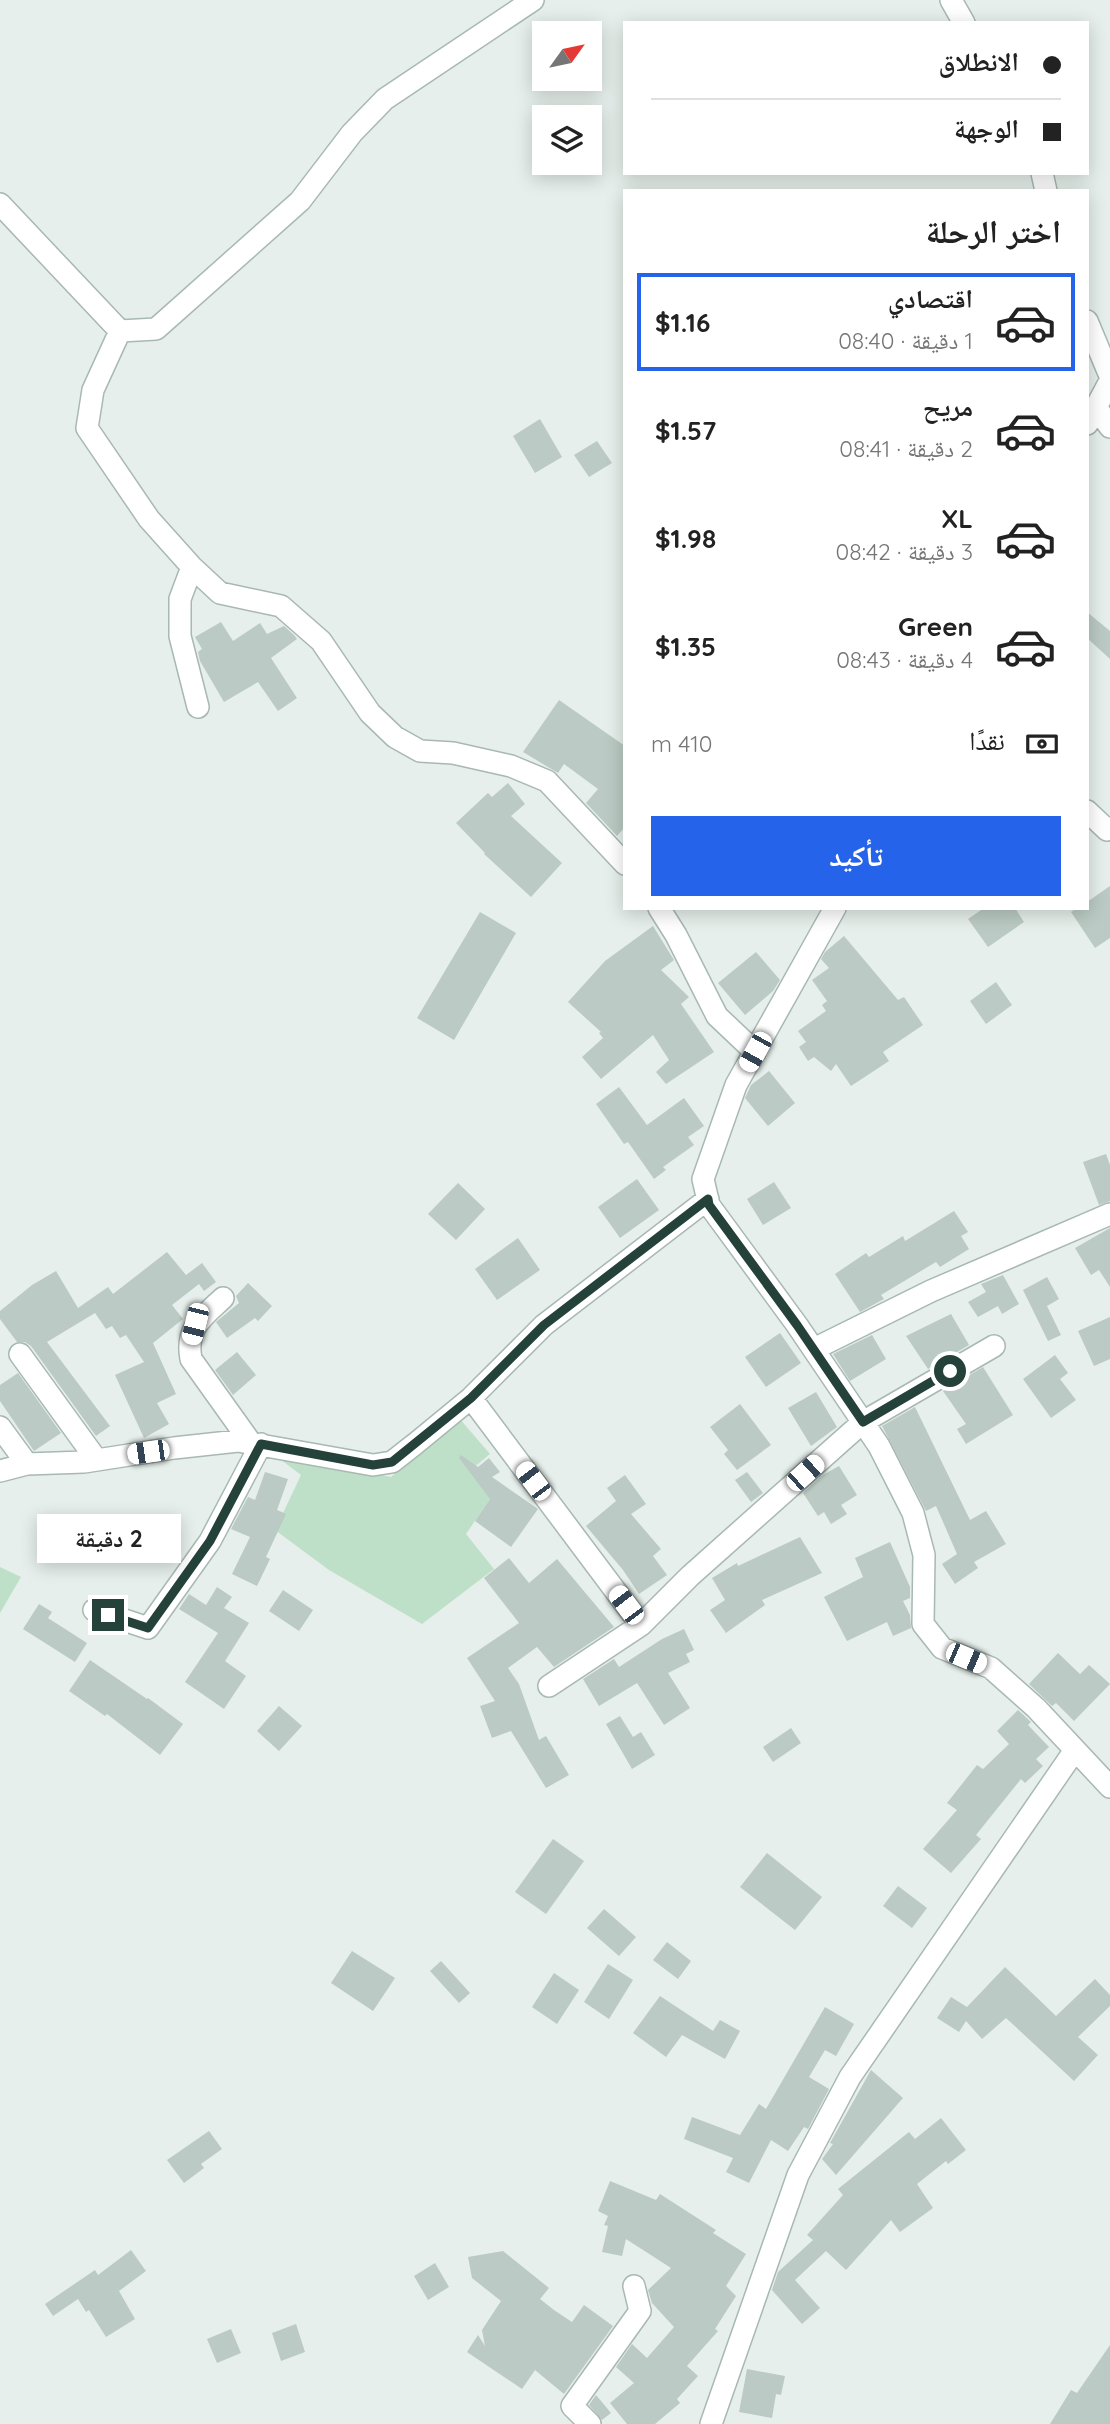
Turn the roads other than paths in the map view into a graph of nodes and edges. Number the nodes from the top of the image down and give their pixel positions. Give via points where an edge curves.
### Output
1 (533, 0) edge
2 (951, 0) edge
3 (963, 21) edge
4 (0, 204) edge
5 (1089, 326) edge
6 (120, 331) junction
7 (1110, 376) edge
8 (1110, 382) edge
9 (1091, 416) edge
10 (1110, 427) edge
11 (192, 567) junction
12 (198, 707) dead end
13 (1089, 813) edge
14 (1110, 828) edge
15 (623, 862) edge
16 (660, 910) edge
17 (834, 910) edge
18 (755, 1052) junction
19 (708, 1199) junction
20 (1110, 1214) edge
21 (223, 1298) dead end
22 (994, 1346) dead end
23 (814, 1349) junction
24 (20, 1354) dead end
25 (471, 1398) junction
26 (863, 1422) junction
27 (0, 1427) edge
28 (256, 1443) junction
29 (96, 1459) junction
30 (27, 1464) junction
31 (0, 1471) edge
32 (94, 1610) dead end
33 (641, 1625) junction
34 (549, 1686) dead end
35 (1075, 1751) junction
36 (1110, 1787) edge
37 (634, 2286) dead end
38 (590, 2424) edge
39 (711, 2424) edge

1 - 6 street via 384,99 300,201 156,329
2 - 3 street
4 - 6 street
5 - 7 street
6 - 11 street via 93,390 87,428 149,519
8 - 9 street
9 - 10 street
11 - 12 street via 180,598 180,636
11 - 15 street via 220,593 281,606 321,641 370,713 394,737 420,751 511,766 547,781
13 - 14 street
16 - 18 street via 717,1016
17 - 18 street
18 - 19 street via 736,1085 703,1179
19 - 23 street
19 - 25 street via 544,1325
20 - 23 street via 931,1291
21 - 28 street via 195,1324 191,1359
22 - 26 street
23 - 26 street
24 - 29 street
25 - 28 street via 392,1462 373,1465
25 - 33 street
26 - 33 street
26 - 35 street via 913,1513 924,1555 923,1624 942,1648 991,1668
27 - 30 street
28 - 29 street via 238,1441
28 - 32 street via 210,1541 148,1628
29 - 30 street
30 - 31 street
33 - 34 street
35 - 36 street
35 - 39 street via 850,2077 798,2175
37 - 38 street via 640,2311 572,2406

